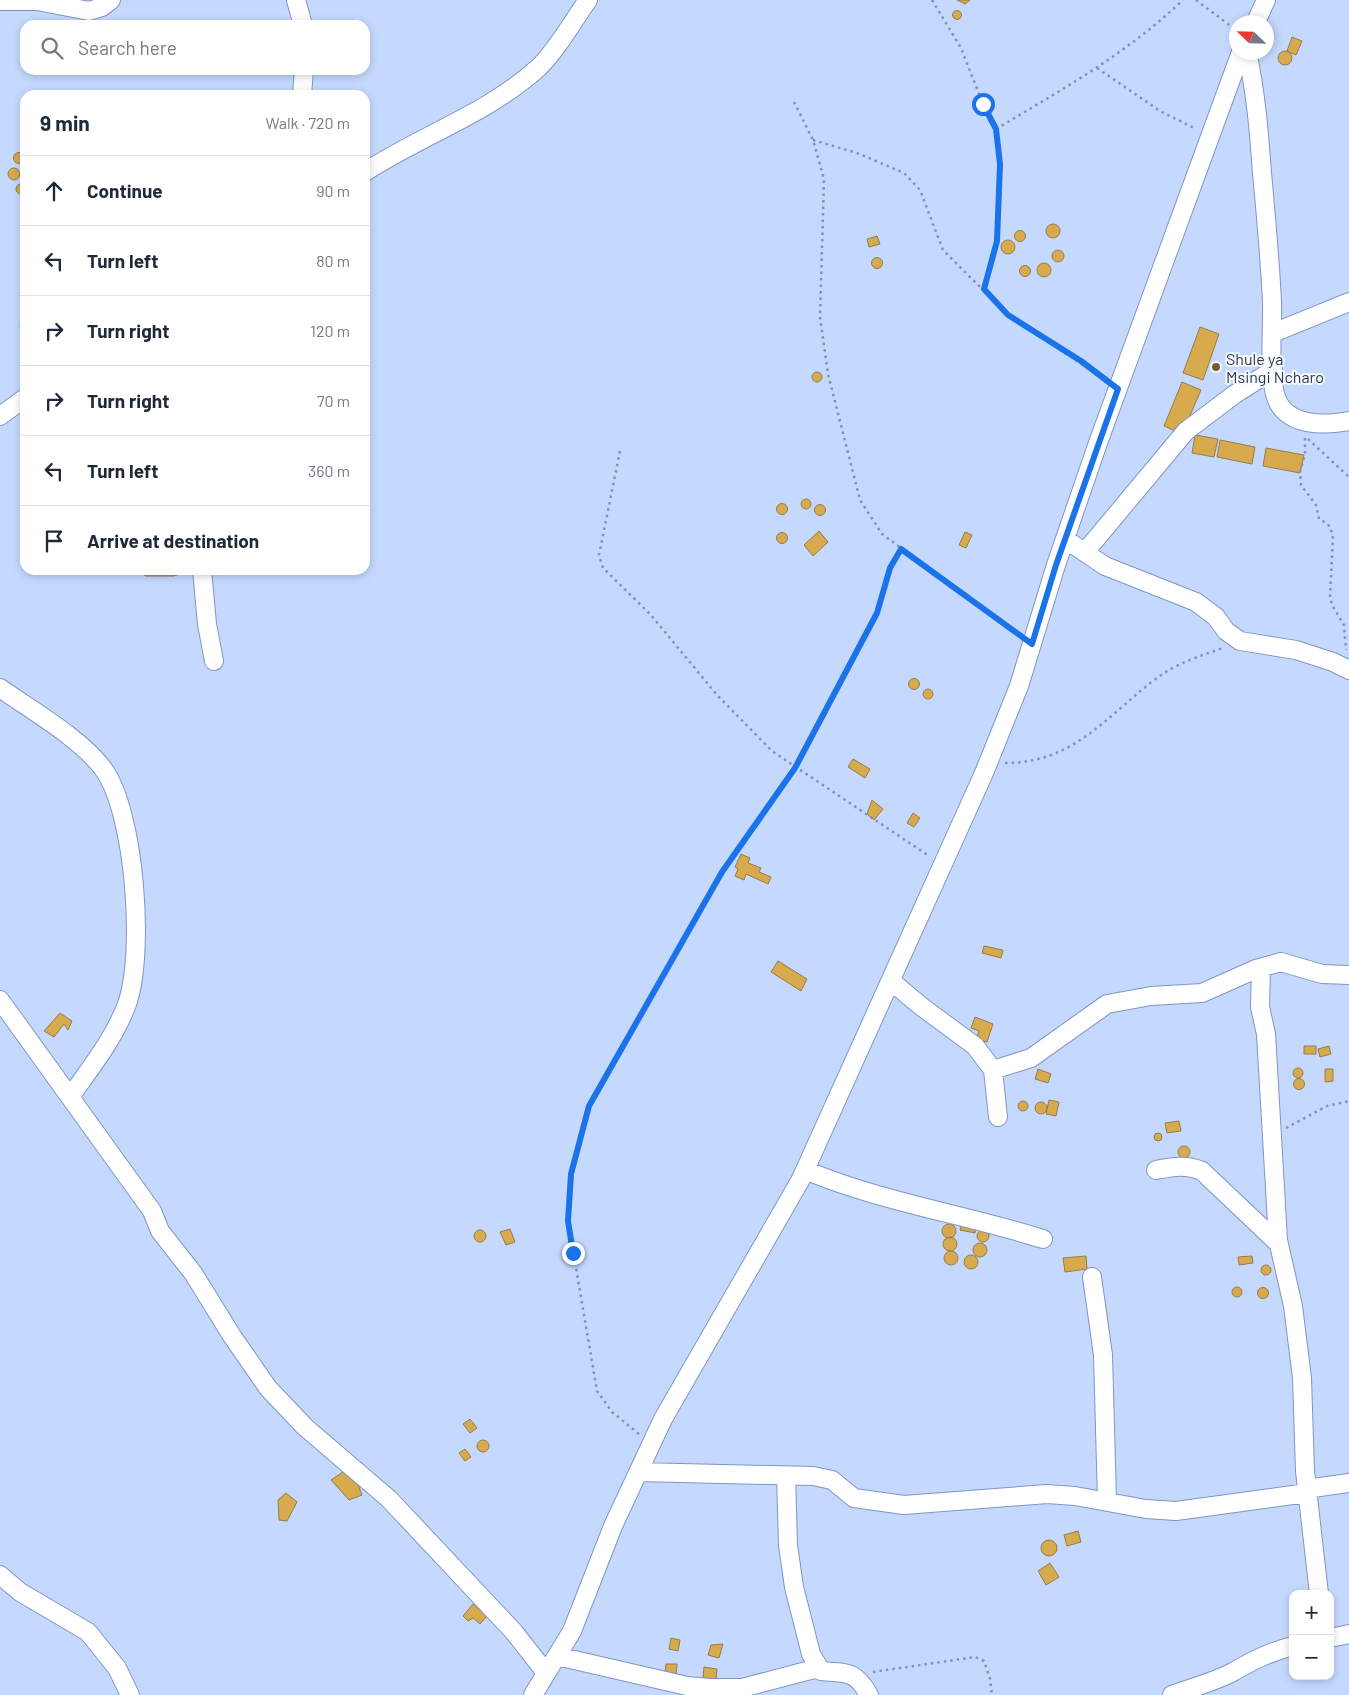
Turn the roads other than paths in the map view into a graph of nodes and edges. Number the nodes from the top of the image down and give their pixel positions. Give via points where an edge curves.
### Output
1 (111, 0) edge
2 (296, 0) edge
3 (588, 0) edge
4 (1266, 0) edge
5 (9, 1) edge
6 (1259, 15) edge
7 (302, 20) edge
8 (1238, 60) edge
9 (1249, 60) edge
10 (304, 75) edge
11 (302, 90) edge
12 (370, 169) edge
13 (1349, 302) edge
14 (1273, 333) junction
15 (1273, 370) junction
16 (20, 403) edge
17 (0, 416) edge
18 (1349, 422) edge
19 (1065, 539) junction
20 (1085, 552) junction
21 (202, 575) edge
22 (214, 660) dead end
23 (1348, 670) edge
24 (0, 688) edge
25 (1261, 968) junction
26 (1349, 975) edge
27 (891, 981) junction
28 (0, 1000) edge
29 (993, 1070) junction
30 (70, 1097) junction
31 (998, 1117) dead end
32 (804, 1170) junction
33 (1156, 1170) dead end
34 (1043, 1239) dead end
35 (1279, 1244) junction
36 (1092, 1277) dead end
37 (638, 1472) junction
38 (786, 1476) junction
39 (1349, 1484) edge
40 (1306, 1491) junction
41 (1107, 1502) junction
42 (0, 1575) edge
43 (1318, 1590) edge
44 (1349, 1634) edge
45 (1334, 1637) edge
46 (1289, 1647) edge
47 (557, 1656) junction
48 (818, 1668) junction
49 (546, 1673) junction
50 (130, 1695) edge
51 (533, 1695) edge
52 (869, 1695) edge
53 (1172, 1695) edge

1 - 5 street via 102,7 89,10 37,1
2 - 7 street
3 - 12 street via 540,66 514,87 473,114
4 - 6 street
8 - 19 street
9 - 14 street via 1256,91
10 - 11 street
13 - 14 street
14 - 15 street
15 - 18 street via 1272,380 1279,404 1295,418 1311,423
15 - 20 street via 1186,431
16 - 17 street
19 - 20 street
19 - 27 street via 1018,686 988,763
20 - 23 street via 1113,569 1196,602 1240,641 1296,650
21 - 22 street
24 - 30 street via 71,739 103,769 114,788 129,850 137,902 128,1002 110,1042
25 - 26 street via 1281,962 1322,974
25 - 29 street via 1202,993 1151,996 1106,1004 1030,1058
25 - 35 street via 1260,1007 1266,1034
27 - 29 street via 975,1046
27 - 32 street
28 - 30 street
29 - 31 street
30 - 49 street via 152,1211 160,1231 194,1273 268,1388 305,1427 389,1499 514,1632
32 - 34 street via 861,1191
32 - 37 street via 663,1419
33 - 35 street via 1192,1166 1202,1171
35 - 40 street via 1293,1306 1302,1378
36 - 41 street via 1103,1355
37 - 38 street
37 - 47 street via 572,1631
38 - 41 street via 832,1480 854,1498 904,1505 1020,1494
38 - 48 street via 788,1545 794,1587 811,1654
39 - 40 street
40 - 41 street via 1176,1511
40 - 43 street
42 - 50 street via 20,1592 88,1632 118,1668
44 - 45 street
46 - 53 street
47 - 48 street via 686,1686 710,1688 742,1688
47 - 49 street
48 - 52 street via 848,1672 857,1678
49 - 51 street

